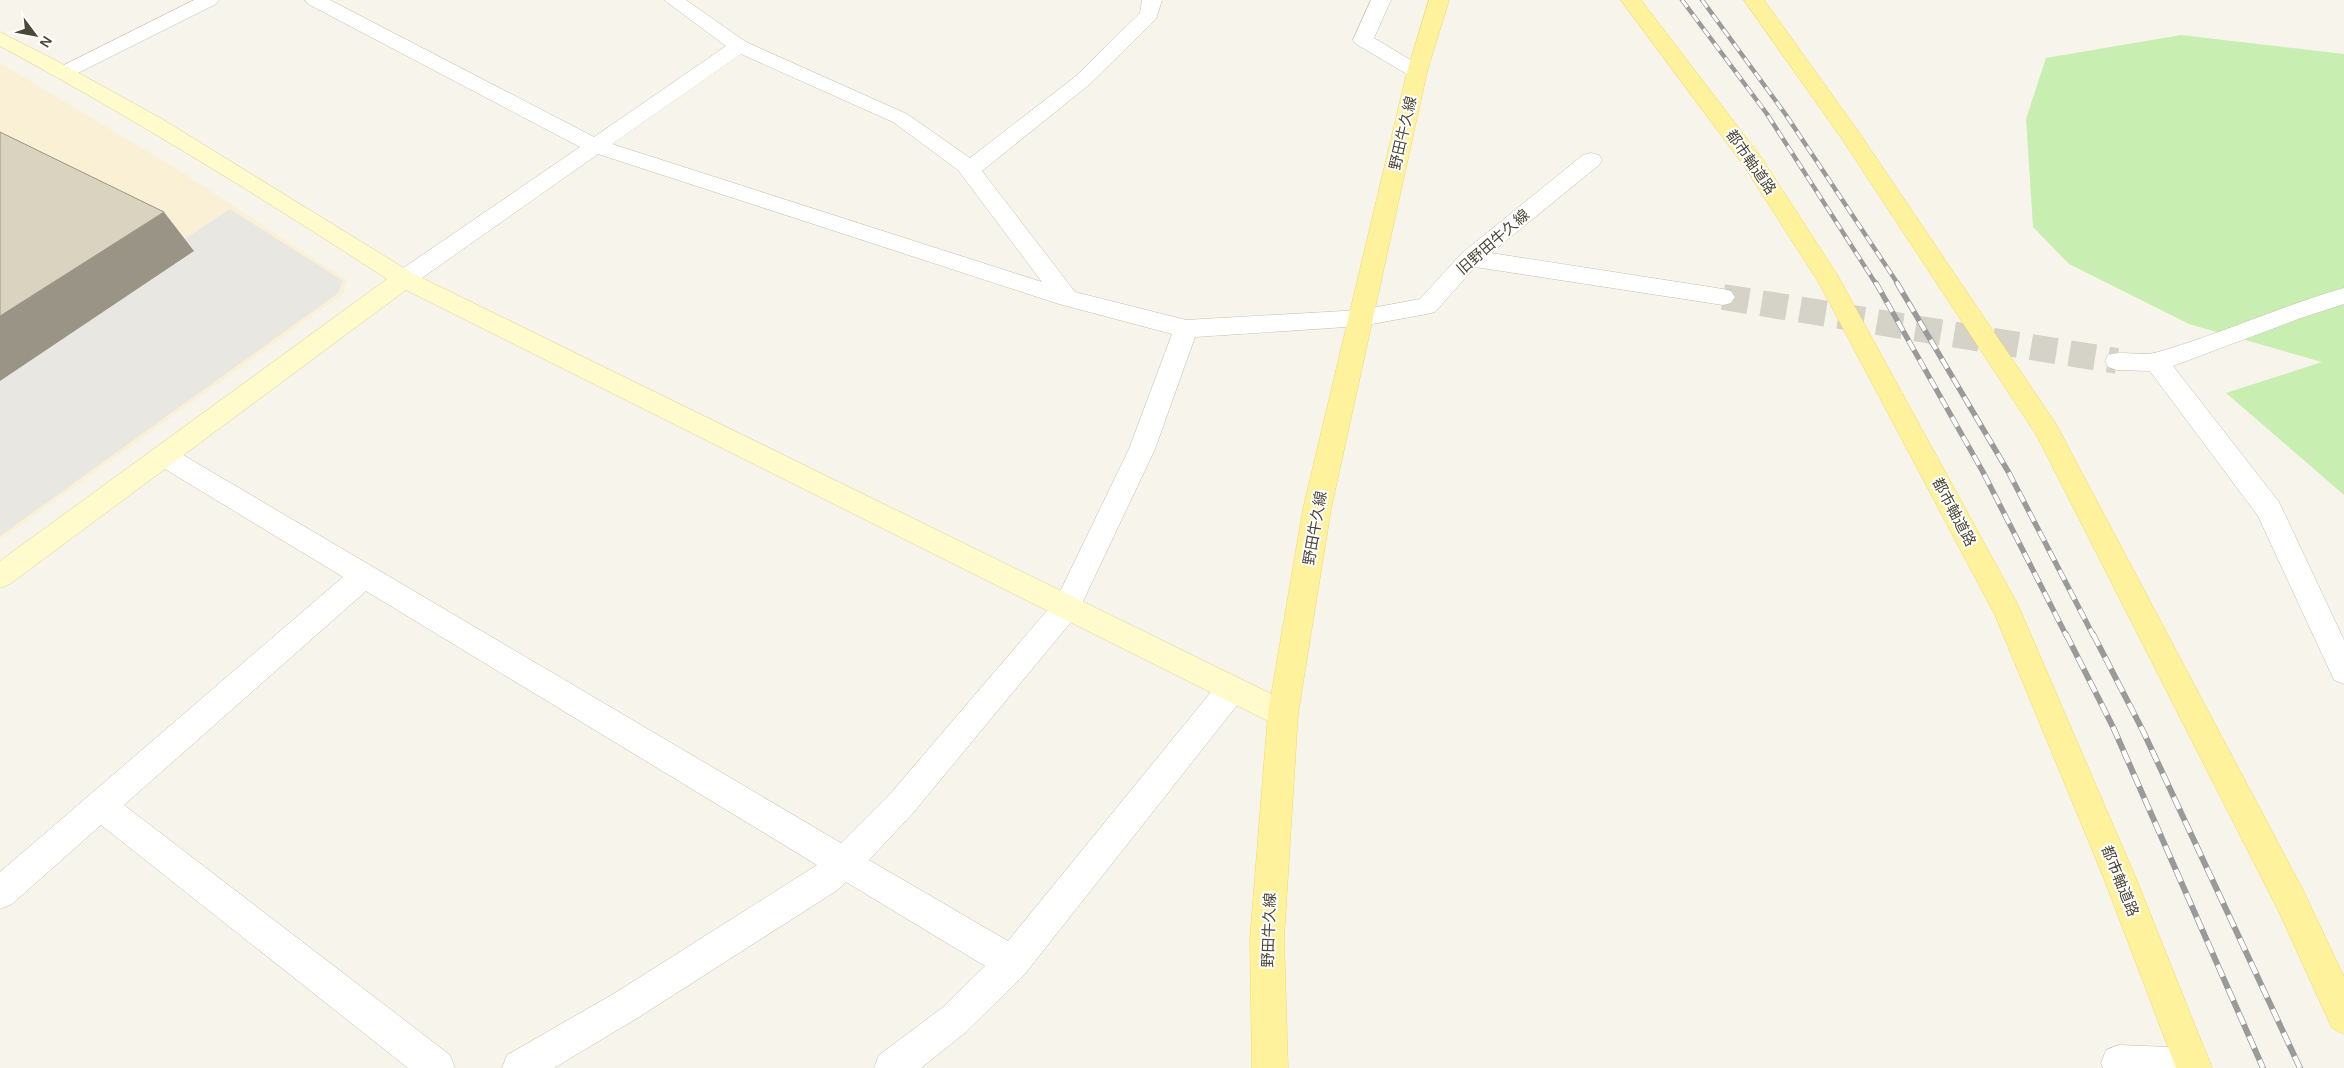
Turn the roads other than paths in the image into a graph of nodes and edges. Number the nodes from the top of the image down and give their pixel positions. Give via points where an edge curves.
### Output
1 (210, 0) edge
2 (315, 0) edge
3 (674, 0) edge
4 (1152, 0) edge
5 (1381, 0) edge
6 (1439, 0) edge
7 (1631, 0) edge
8 (1754, 0) edge
9 (0, 38) edge
10 (739, 46) junction
11 (65, 72) junction
12 (1417, 72) junction
13 (595, 146) junction
14 (1592, 160) dead end
15 (970, 169) junction
16 (1470, 258) junction
17 (404, 279) junction
18 (2344, 296) edge
19 (1067, 298) junction
20 (1723, 298) tunnel mouth
21 (1361, 318) junction
22 (1186, 329) junction
23 (2117, 360) tunnel mouth
24 (2157, 362) junction
25 (164, 456) junction
26 (365, 575) junction
27 (0, 576) edge
28 (1066, 608) junction
29 (2344, 671) edge
30 (1231, 690) junction
31 (1283, 714) junction
32 (100, 805) junction
33 (845, 862) junction
34 (0, 893) edge
35 (1012, 964) junction
36 (2344, 1016) edge
37 (2194, 1067) edge
38 (437, 1068) edge
39 (520, 1068) edge
40 (892, 1068) edge
41 (1270, 1068) edge
42 (2121, 1068) edge

1 - 11 street
2 - 13 street, 旧野田牛久線
3 - 10 street
4 - 15 street via 1149,15 1083,80
5 - 12 street via 1363,40
6 - 12 main road, 野田牛久線
7 - 37 main road, 都市軸道路 via 1753,162 1830,282 2008,613 2119,876
8 - 36 main road via 1851,136 2047,431 2291,901
9 - 11 street
10 - 13 street
10 - 15 street via 900,118
11 - 17 street via 285,203
12 - 21 main road, 野田牛久線
13 - 17 street
13 - 19 street, 旧野田牛久線
14 - 16 street, 旧野田牛久線
15 - 19 street
16 - 20 street
16 - 21 street, 旧野田牛久線 via 1427,306
17 - 25 street
17 - 28 street
18 - 24 street
19 - 22 street, 旧野田牛久線
21 - 22 street, 旧野田牛久線
21 - 31 main road, 野田牛久線 via 1317,509
22 - 28 street via 1142,449
23 - 24 street
24 - 29 street via 2269,510
25 - 26 street
25 - 27 street
26 - 32 street
26 - 33 street
28 - 30 street
28 - 33 street via 902,803
30 - 31 street
30 - 35 street
31 - 41 main road, 野田牛久線 via 1267,938
32 - 34 street
32 - 38 street
33 - 35 street
33 - 39 street via 824,880 627,1005
35 - 40 street via 954,1020
37 - 42 street via 2119,1063

